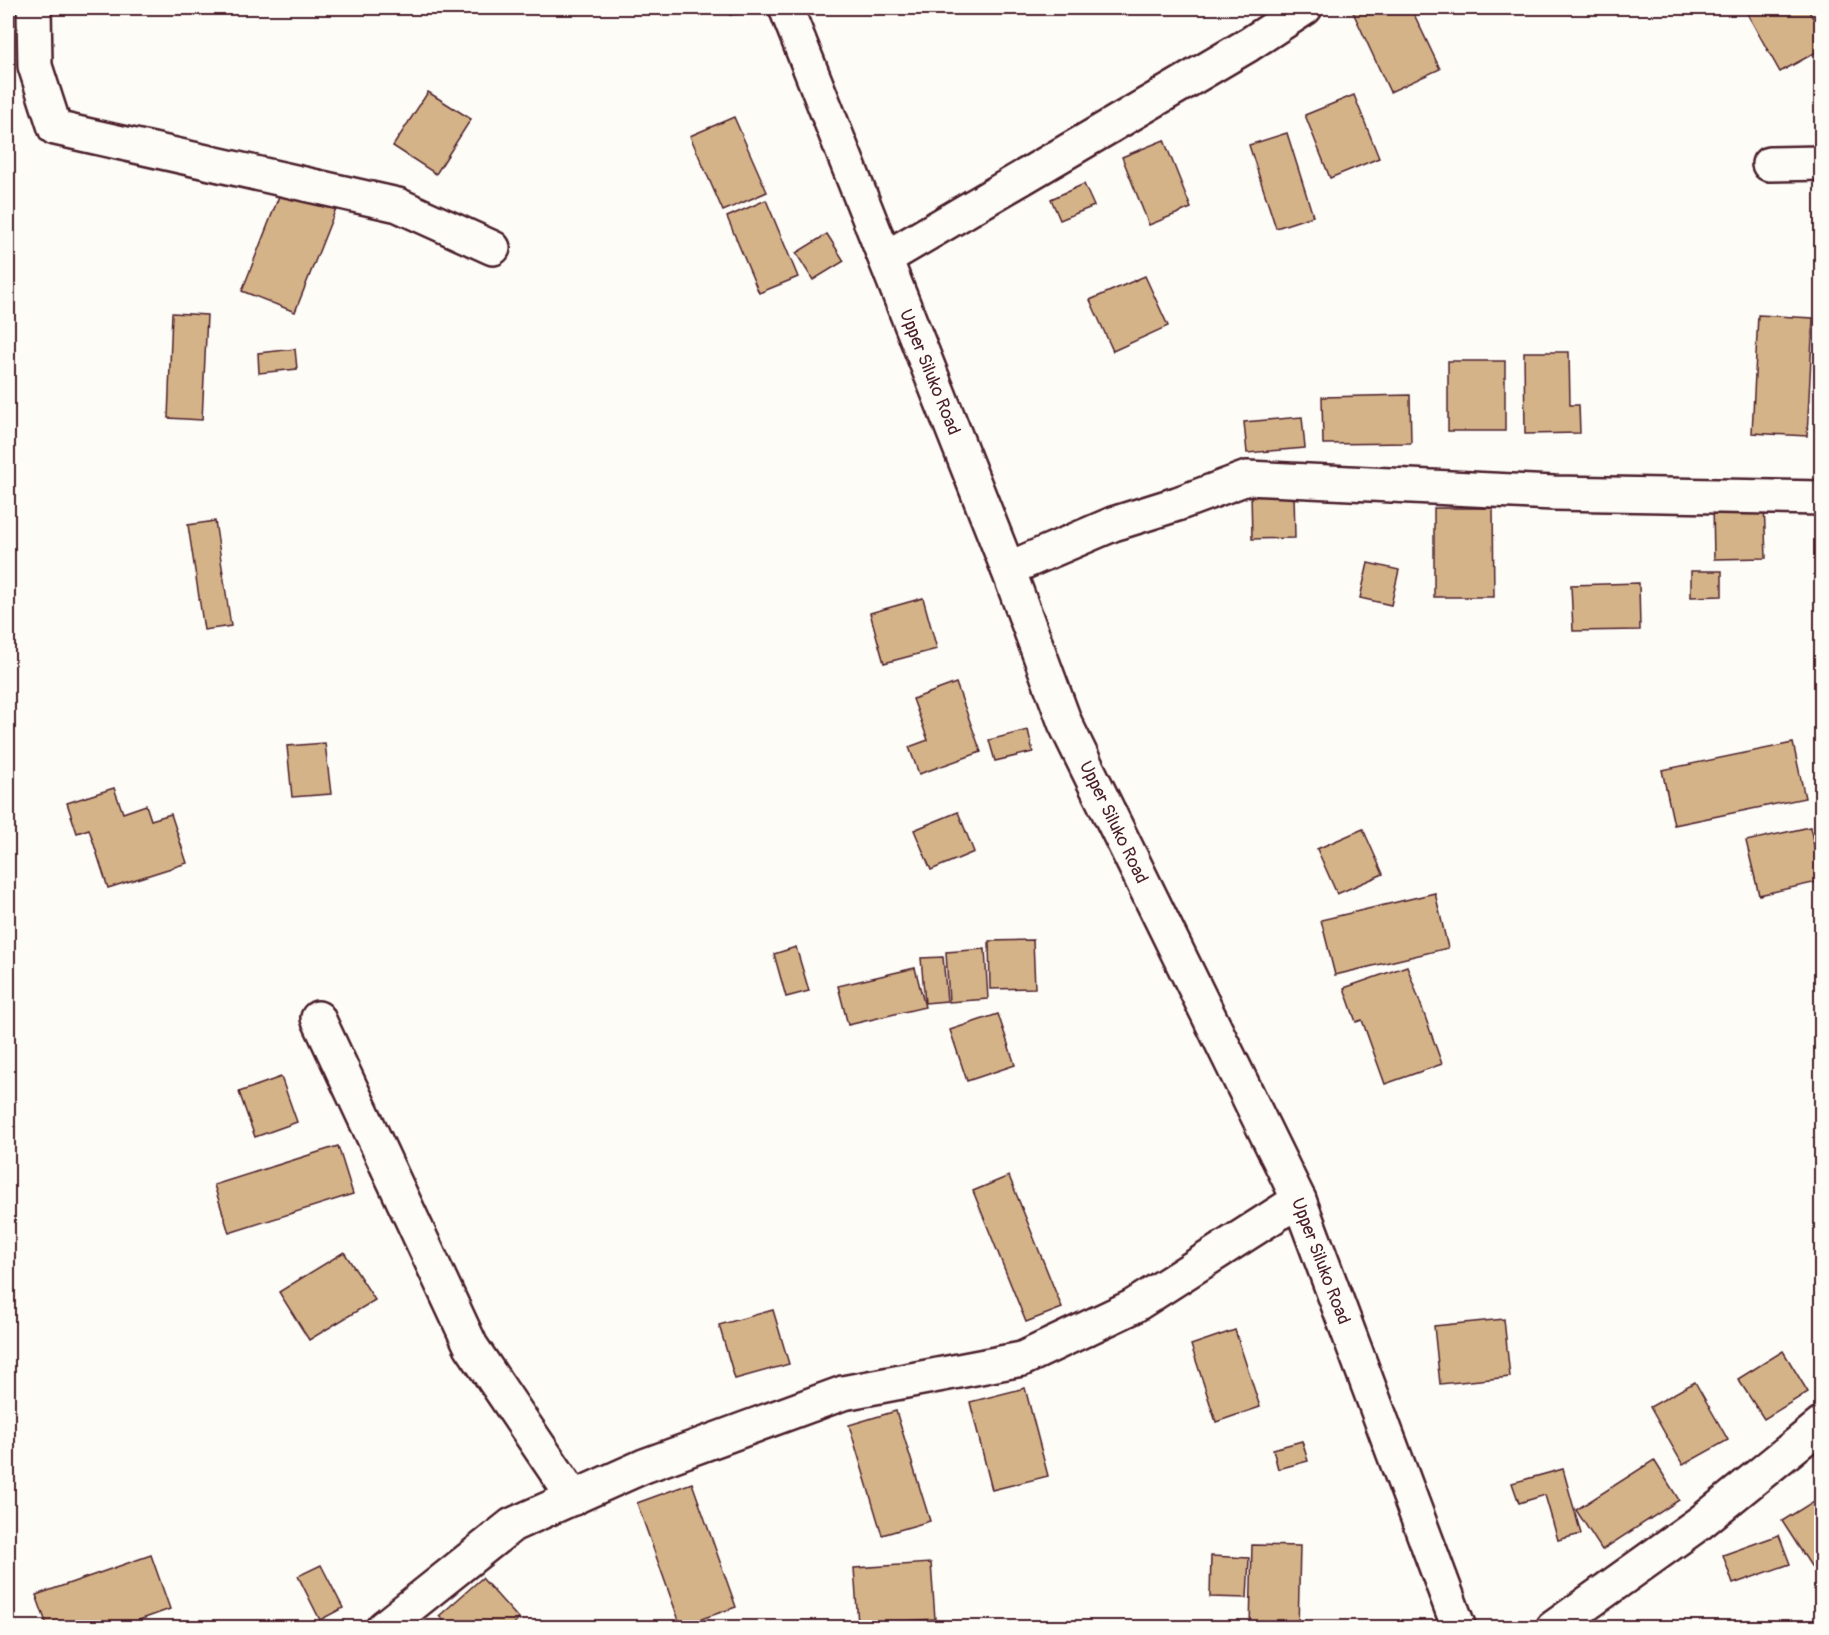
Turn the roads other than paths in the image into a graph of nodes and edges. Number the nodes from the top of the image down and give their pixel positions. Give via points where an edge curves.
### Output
1 (34, 8) edge
2 (786, 8) edge
3 (1305, 8) edge
4 (1821, 163) edge
5 (1769, 164) dead end
6 (493, 248) dead end
7 (886, 258) junction
8 (1821, 498) edge
9 (1008, 569) junction
10 (318, 1018) dead end
11 (1299, 1200) junction
12 (1821, 1424) edge
13 (574, 1498) junction
14 (383, 1628) edge
15 (1459, 1628) edge
16 (1553, 1628) edge

1 - 6 street via 35,66 55,128 398,205
2 - 7 street, Upper Siluko Road
3 - 7 street
4 - 5 street
7 - 9 street, Upper Siluko Road
8 - 9 street via 1554,493 1247,478 1113,524
9 - 11 street, Upper Siluko Road via 1065,723
10 - 13 street via 471,1346
11 - 13 street via 1132,1307 1022,1359 843,1393 644,1466
11 - 15 street, Upper Siluko Road
12 - 16 street via 1701,1522
13 - 14 street via 512,1525

